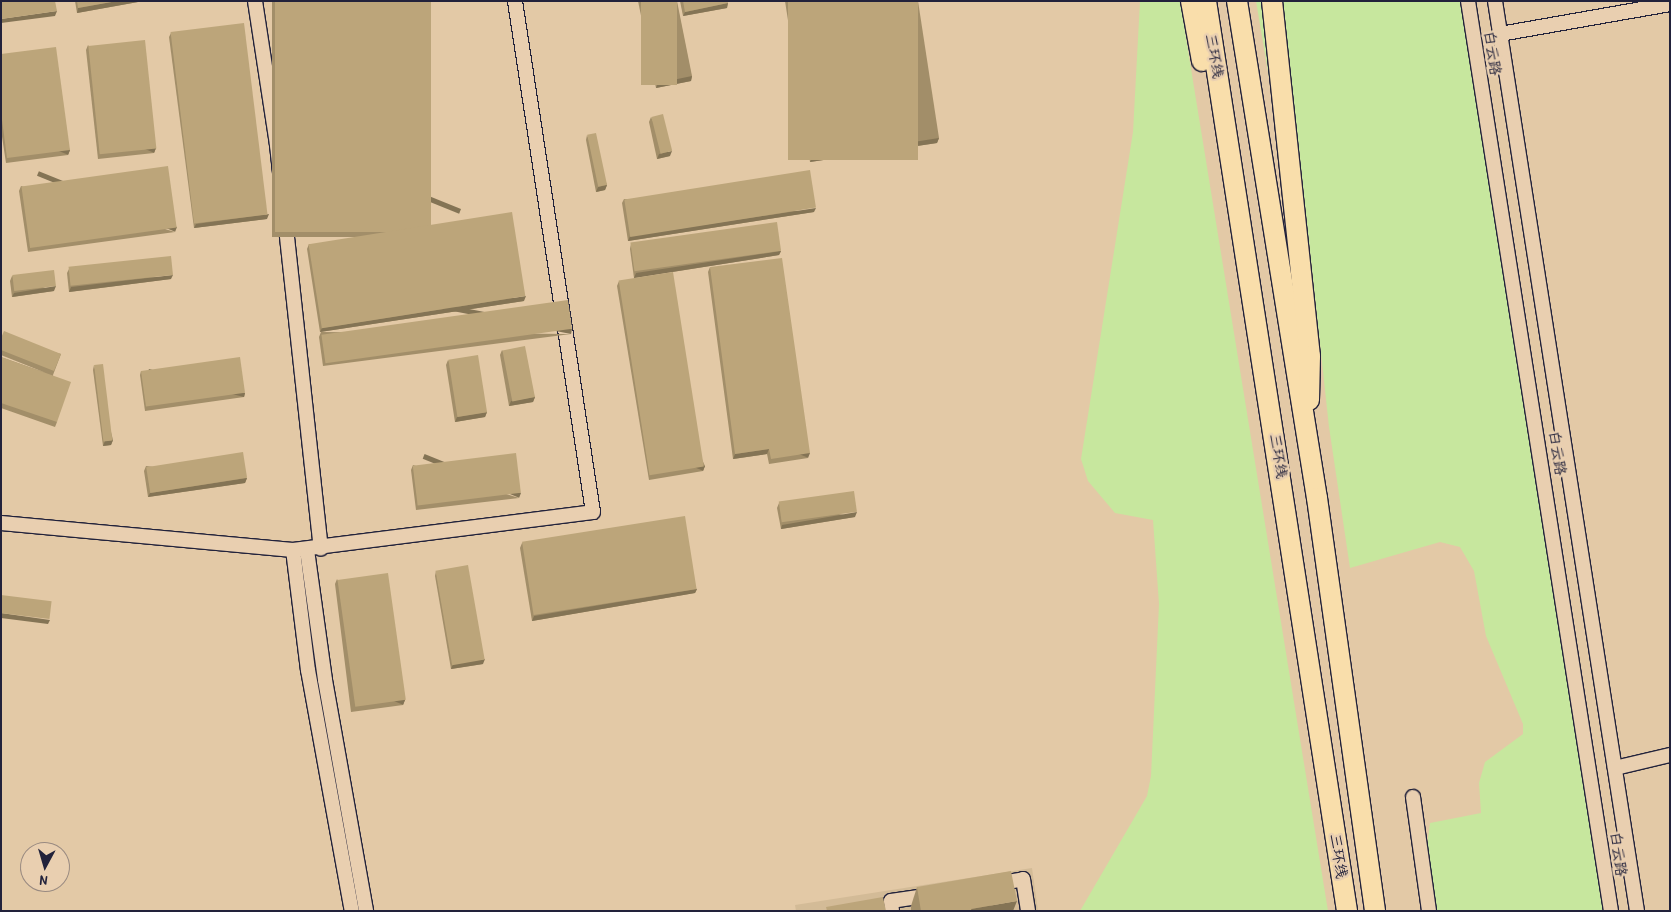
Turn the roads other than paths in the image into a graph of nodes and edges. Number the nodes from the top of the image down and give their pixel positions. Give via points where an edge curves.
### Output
1 (255, 1) edge
2 (515, 1) edge
3 (1191, 1) edge
4 (1206, 1) edge
5 (1237, 1) edge
6 (1272, 1) edge
7 (1468, 1) edge
8 (1495, 1) edge
9 (1670, 4) edge
10 (1500, 34) junction
11 (1225, 113) junction
12 (1307, 439) junction
13 (1, 523) edge
14 (314, 549) junction
15 (292, 550) junction
16 (1667, 758) edge
17 (1614, 768) junction
18 (1413, 797) dead end
19 (976, 887) edge
20 (948, 892) edge
21 (352, 911) edge
22 (366, 911) edge
23 (892, 911) edge
24 (1028, 911) edge
25 (1348, 911) edge
26 (1375, 911) edge
27 (1429, 911) edge
28 (1611, 911) edge
29 (1637, 911) edge

1 - 14 street via 277,145
2 - 14 street via 593,512
3 - 11 highway via 1203,68
4 - 11 highway, 三环线
5 - 12 highway, 三环线
6 - 12 highway via 1310,356
7 - 28 street, 白云路
8 - 10 street, 白云路
9 - 10 street
10 - 17 street, 白云路
11 - 25 highway, 三环线
12 - 26 highway, 三环线
13 - 15 street
14 - 15 street
14 - 22 street
15 - 21 street via 308,670
16 - 17 street
17 - 29 street, 白云路
18 - 27 street
19 - 24 street via 1023,879
20 - 23 street via 891,901

